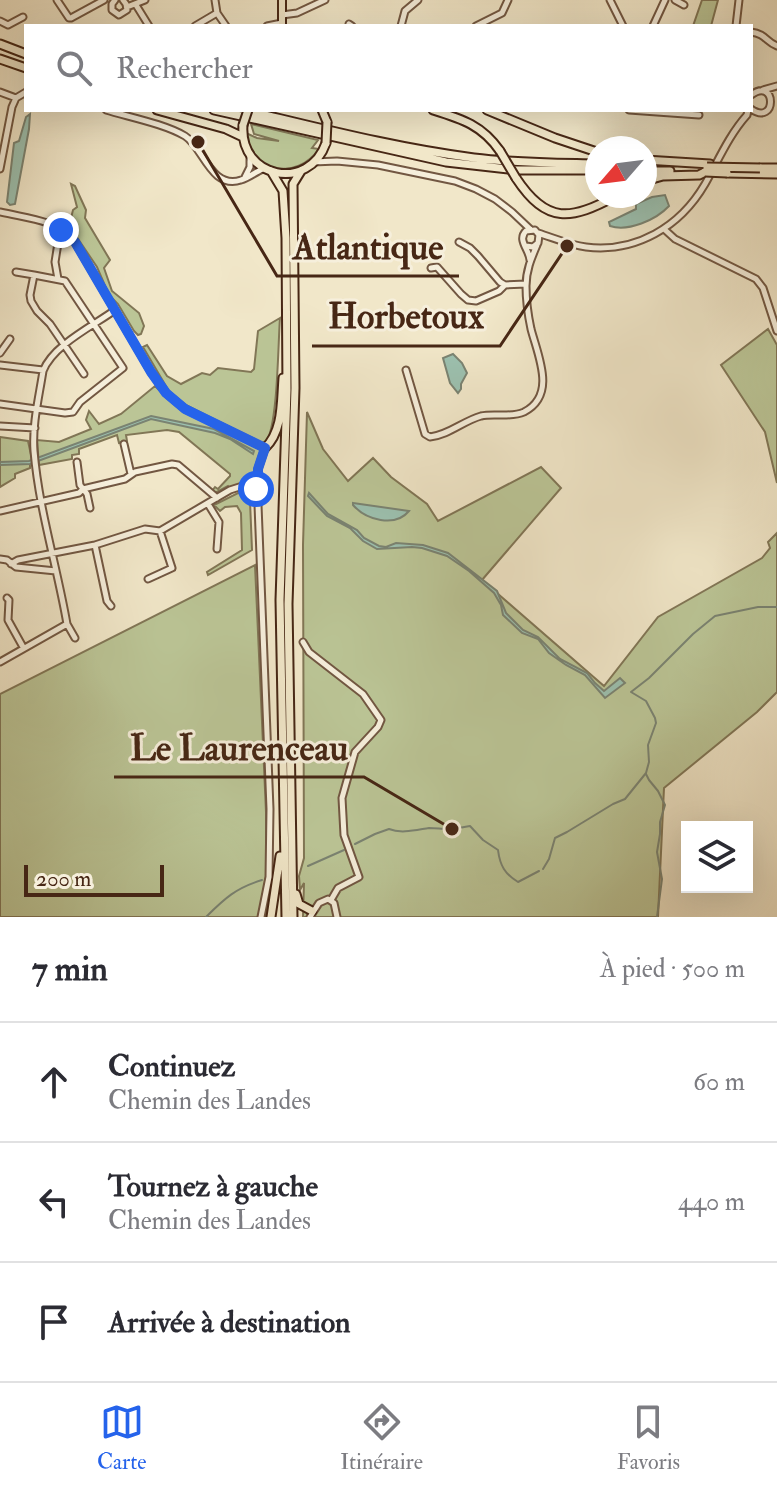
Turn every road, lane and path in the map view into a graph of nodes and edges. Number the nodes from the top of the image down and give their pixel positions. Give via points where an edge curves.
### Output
1 (57, 0) edge
2 (104, 0) edge
3 (123, 0) edge
4 (145, 0) edge
5 (215, 0) edge
6 (282, 0) edge
7 (325, 0) edge
8 (418, 0) edge
9 (508, 0) edge
10 (610, 0) edge
11 (665, 0) edge
12 (675, 0) edge
13 (739, 0) edge
14 (113, 2) edge
15 (136, 5) junction
16 (684, 5) dead end
17 (127, 7) junction
18 (217, 13) junction
19 (282, 15) junction
20 (23, 17) dead end
21 (0, 21) edge
22 (148, 24) edge
23 (198, 24) edge
24 (225, 24) edge
25 (282, 24) edge
26 (402, 24) edge
27 (481, 24) edge
28 (622, 24) edge
29 (654, 24) edge
30 (736, 24) edge
31 (753, 32) edge
32 (0, 46) edge
33 (777, 46) edge
34 (24, 55) edge
35 (0, 57) edge
36 (24, 65) edge
37 (776, 87) edge
38 (762, 90) junction
39 (0, 92) edge
40 (24, 93) edge
41 (753, 93) edge
42 (16, 98) junction
43 (772, 101) junction
44 (112, 112) edge
45 (164, 112) edge
46 (223, 112) edge
47 (246, 112) edge
48 (255, 112) edge
49 (323, 112) edge
50 (331, 112) edge
51 (439, 112) edge
52 (492, 112) edge
53 (674, 112) edge
54 (748, 112) edge
55 (753, 112) edge
56 (699, 115) dead end
57 (326, 121) junction
58 (243, 137) junction
59 (325, 145) junction
60 (585, 148) edge
61 (250, 155) junction
62 (337, 161) junction
63 (313, 162) junction
64 (585, 166) edge
65 (657, 166) edge
66 (585, 167) edge
67 (707, 168) junction
68 (0, 169) edge
69 (268, 170) junction
70 (301, 171) junction
71 (777, 171) edge
72 (245, 178) junction
73 (657, 178) edge
74 (591, 208) edge
75 (0, 212) edge
76 (519, 220) junction
77 (530, 229) junction
78 (664, 229) junction
79 (538, 233) junction
80 (523, 234) junction
81 (550, 237) junction
82 (459, 242) dead end
83 (58, 243) dead end
84 (538, 244) junction
85 (526, 246) junction
86 (530, 260) junction
87 (431, 268) dead end
88 (16, 272) dead end
89 (34, 275) junction
90 (58, 279) junction
91 (526, 284) junction
92 (505, 285) junction
93 (115, 310) junction
94 (95, 325) junction
95 (777, 331) edge
96 (10, 339) dead end
97 (64, 345) junction
98 (0, 353) edge
99 (0, 365) edge
100 (287, 369) junction
101 (406, 370) dead end
102 (43, 371) junction
103 (84, 374) dead end
104 (0, 404) edge
105 (38, 409) junction
106 (73, 412) junction
107 (83, 412) dead end
108 (0, 426) edge
109 (35, 428) junction
110 (124, 444) dead end
111 (265, 448) junction
112 (77, 462) dead end
113 (131, 474) junction
114 (258, 481) junction
115 (247, 486) junction
116 (83, 489) junction
117 (258, 489) junction
118 (217, 498) junction
119 (42, 502) junction
120 (208, 504) junction
121 (90, 508) dead end
122 (0, 511) edge
123 (160, 531) junction
124 (95, 545) junction
125 (217, 549) dead end
126 (52, 554) junction
127 (0, 559) edge
128 (11, 564) junction
129 (56, 571) junction
130 (148, 579) dead end
131 (7, 598) dead end
132 (111, 606) dead end
133 (67, 624) junction
134 (75, 638) dead end
135 (303, 642) dead end
136 (23, 647) junction
137 (0, 662) edge
138 (284, 844) junction
139 (292, 867) junction
140 (331, 900) junction
141 (311, 914) edge
142 (261, 917) edge
143 (271, 917) edge
144 (286, 917) edge
145 (293, 917) edge
146 (337, 917) edge

1 - 2 street via 71,18
2 - 14 street
3 - 17 street
4 - 15 street
5 - 18 street
6 - 19 main road
7 - 19 street
8 - 26 street via 405,11
9 - 27 street via 502,13
10 - 28 street
11 - 29 street
12 - 16 street
13 - 30 street
14 - 17 street via 119,15
15 - 17 street
15 - 22 street
18 - 23 street
18 - 24 street
19 - 25 main road
20 - 21 street via 8,25
31 - 33 street
32 - 34 highway
35 - 36 highway
37 - 38 street
37 - 43 street
38 - 41 street
38 - 43 street
39 - 42 street
40 - 42 street
42 - 68 street
43 - 55 street via 768,110
44 - 72 street via 181,134 216,174 231,181
45 - 58 highway
46 - 66 highway via 446,162 516,170
47 - 58 highway, bridge
48 - 64 highway via 447,154
49 - 57 highway
50 - 57 highway
51 - 74 highway, bridge via 480,129 492,140 537,203 556,213
52 - 60 highway
53 - 56 street
54 - 78 street via 693,201
57 - 59 highway, bridge
58 - 61 highway
59 - 62 street
59 - 63 highway
61 - 69 highway
61 - 72 street
62 - 63 street
62 - 76 street via 455,181 485,193
63 - 70 highway
65 - 67 highway
67 - 71 highway, bridge
67 - 71 highway, bridge via 727,173
67 - 73 highway via 699,175
69 - 70 highway
69 - 72 street
69 - 100 highway via 283,191 286,210
70 - 139 highway via 293,184 295,360 288,572
75 - 93 street via 46,221 67,234
76 - 77 street
76 - 80 street
77 - 79 street
77 - 80 street
78 - 81 street via 605,248
78 - 95 street via 756,279
79 - 81 street
79 - 84 street
80 - 85 street
81 - 84 street
82 - 92 street
83 - 90 street
84 - 85 street
84 - 86 street
85 - 86 street
86 - 91 street
87 - 92 street via 437,267 468,300
88 - 89 street
89 - 90 street
89 - 97 street via 31,301
90 - 94 street via 65,281
91 - 92 street
91 - 101 street via 543,375 534,405 517,414 481,416 430,437
93 - 94 street
93 - 111 street via 159,386 173,400
94 - 97 street
94 - 106 street via 123,368
96 - 98 street
97 - 102 street
97 - 103 street
99 - 102 street
100 - 111 highway via 276,431
100 - 138 highway via 280,586
102 - 105 street
104 - 105 street
105 - 106 street
105 - 109 street
106 - 107 street
108 - 109 street
109 - 119 street
110 - 113 street
111 - 114 street
112 - 116 street
113 - 116 street
113 - 118 street via 178,465
114 - 115 street
114 - 117 street
115 - 117 street
115 - 118 street
116 - 119 street
116 - 121 street
117 - 142 street via 270,809 269,877
118 - 120 street
119 - 122 street
119 - 126 street
120 - 123 street
120 - 125 street via 219,522
123 - 124 street via 145,529
123 - 130 street via 172,568
124 - 126 street
124 - 132 street
126 - 128 street
126 - 129 street
127 - 128 street
128 - 129 street
129 - 133 street
131 - 136 street via 8,620
133 - 134 street
133 - 136 street
135 - 140 street via 363,694 381,720 355,752 342,798 344,835 359,877 341,885
136 - 137 street
138 - 143 highway
138 - 144 highway
139 - 141 highway via 297,902
139 - 145 highway
140 - 141 street via 322,901
140 - 146 street

